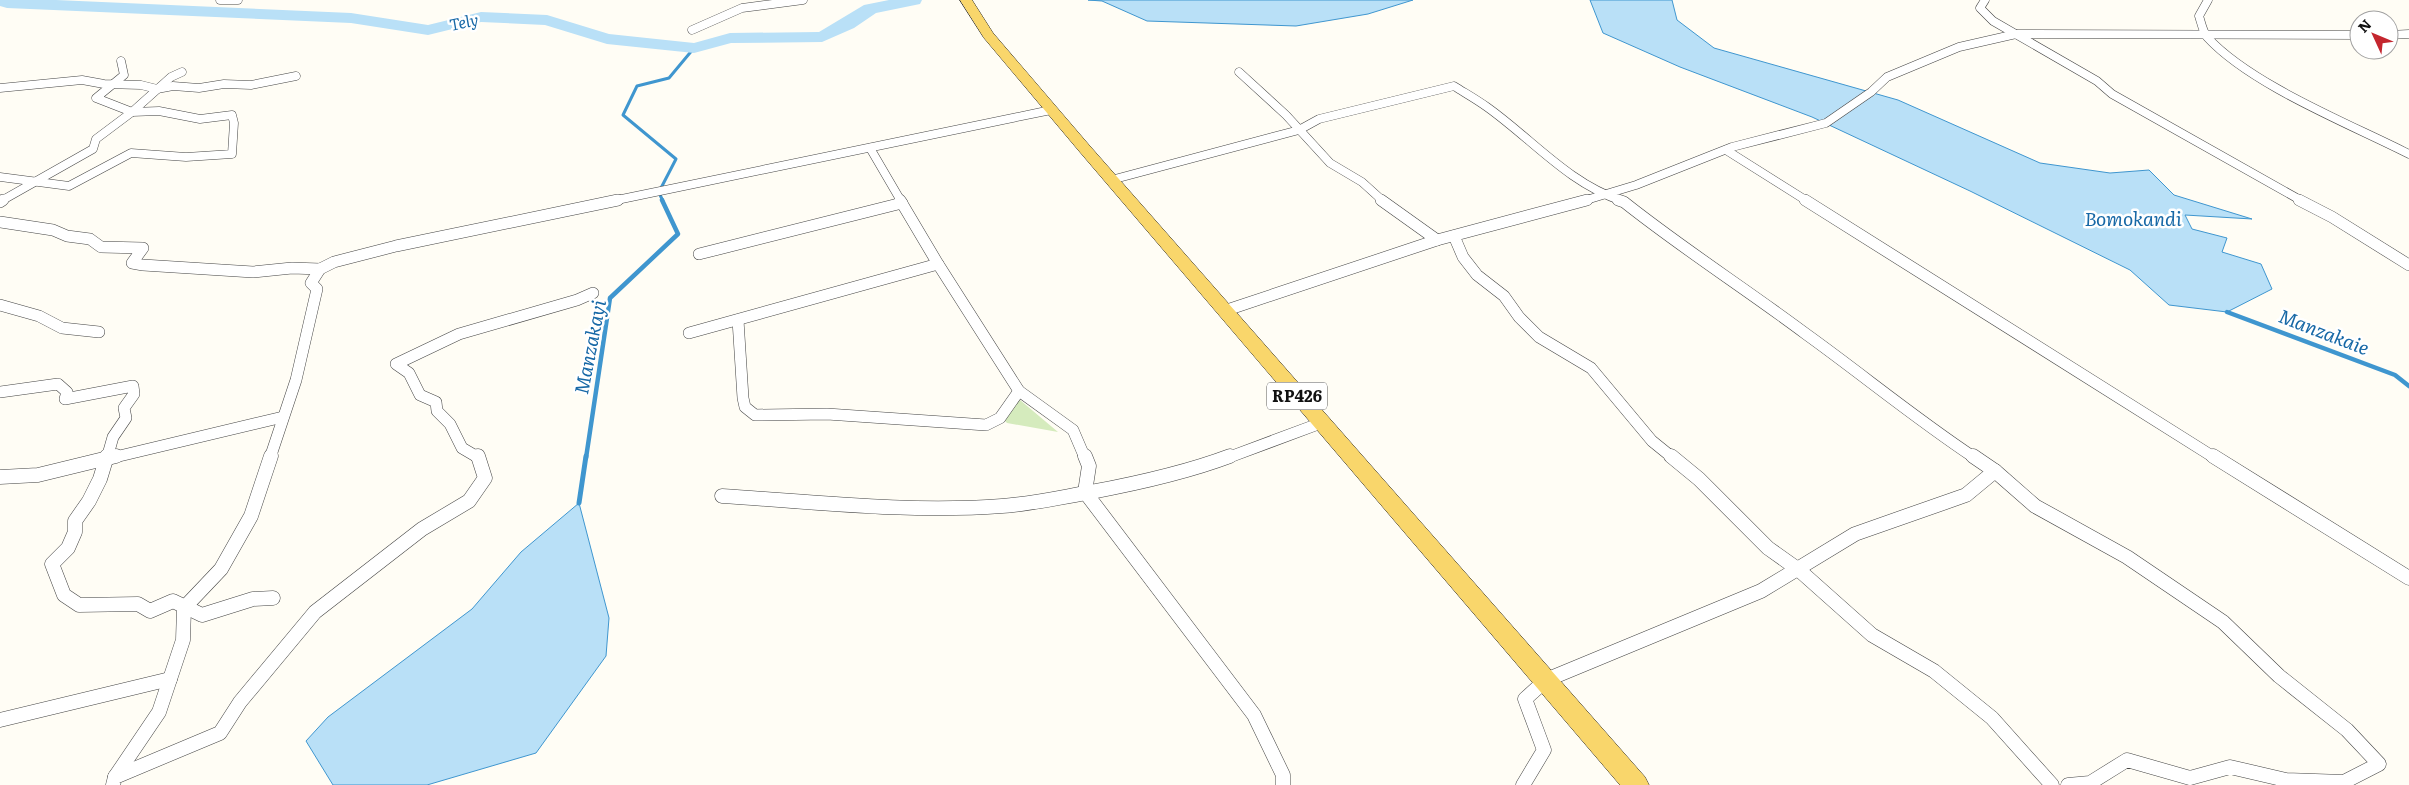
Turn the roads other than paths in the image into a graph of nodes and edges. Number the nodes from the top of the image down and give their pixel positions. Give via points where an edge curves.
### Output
1 (220, 0) edge
2 (238, 0) edge
3 (803, 0) edge
4 (966, 0) edge
5 (1985, 0) edge
6 (2208, 0) edge
7 (742, 4) edge
8 (692, 30) dead end
9 (2016, 34) junction
10 (2349, 35) edge
11 (2206, 36) junction
12 (121, 61) dead end
13 (182, 72) dead end
14 (1238, 72) dead end
15 (296, 76) dead end
16 (113, 84) junction
17 (0, 88) edge
18 (157, 89) junction
19 (1051, 110) junction
20 (132, 112) junction
21 (1300, 130) junction
22 (870, 148) junction
23 (1726, 150) junction
24 (2409, 154) edge
25 (0, 177) edge
26 (1111, 180) junction
27 (33, 182) junction
28 (1603, 195) junction
29 (0, 202) edge
30 (902, 204) junction
31 (0, 222) edge
32 (1454, 236) junction
33 (1436, 240) junction
34 (699, 254) dead end
35 (938, 264) junction
36 (2409, 265) edge
37 (320, 269) junction
38 (594, 293) dead end
39 (0, 305) edge
40 (1224, 312) junction
41 (738, 320) junction
42 (99, 332) dead end
43 (688, 333) dead end
44 (1019, 391) junction
45 (0, 392) edge
46 (283, 418) junction
47 (1321, 423) junction
48 (106, 459) junction
49 (1995, 471) junction
50 (0, 477) edge
51 (1085, 492) junction
52 (722, 496) dead end
53 (1799, 570) junction
54 (2409, 578) edge
55 (273, 598) dead end
56 (184, 608) junction
57 (170, 679) junction
58 (1546, 680) junction
59 (0, 720) edge
60 (114, 781) edge
61 (1283, 785) edge
62 (1524, 785) edge
63 (1636, 785) edge
64 (2052, 785) edge
65 (2068, 785) edge

1 - 2 street
3 - 7 street
4 - 19 main road, RP426 via 988,35
5 - 9 street via 1980,8 1984,14
6 - 11 street via 2199,16
7 - 8 street
9 - 11 street
9 - 23 street via 1959,47 1887,77 1826,123
9 - 36 street via 2097,81 2112,94 2332,217
10 - 11 street
11 - 24 street via 2242,66 2279,89
12 - 16 street via 124,76
13 - 18 street
14 - 21 street
15 - 18 street via 251,85
16 - 17 street via 82,80
16 - 18 street
16 - 20 street via 96,98
18 - 20 street
19 - 22 street
19 - 26 main road, RP426
20 - 27 street via 96,138 93,149
20 - 27 street via 159,111 200,119 232,115 232,154 186,157 131,154 69,186
21 - 26 street
21 - 28 street via 1319,119 1454,86 1487,107 1571,176
21 - 33 street via 1330,163 1362,182 1392,209
22 - 30 street
22 - 37 street via 396,246 334,262
23 - 28 street
23 - 54 street
25 - 27 street
26 - 40 main road, RP426
27 - 29 street
28 - 32 street
28 - 49 street via 1624,202 1662,233 1723,273 1867,378 1928,427
30 - 34 street
30 - 35 street
31 - 37 street via 53,230 90,240 100,247 143,248 132,262 143,265 253,272
32 - 33 street
32 - 53 street via 1477,275 1504,296 1539,337 1592,368 1652,441 1699,479 1768,548
33 - 40 street
35 - 41 street
35 - 44 street
37 - 46 street via 311,283 317,289 312,317
38 - 60 street via 459,334 396,364 409,373 420,395 436,402 437,411 450,424 462,448 479,457 485,478 469,501 422,529 315,612 240,702 220,733
39 - 42 street via 39,316 62,328
40 - 47 main road, RP426
41 - 43 street
41 - 44 street via 743,398 745,407 755,415 827,414 986,425 1000,418
44 - 51 street via 1073,430 1089,466
45 - 48 street via 58,384 67,392 65,399 133,386 134,394 124,408 126,418 113,437
46 - 48 street
46 - 56 street via 251,516 221,569
47 - 51 street via 1199,468
47 - 58 main road, RP426
48 - 50 street via 38,475
48 - 56 street via 90,501 75,521 75,532 68,548 52,564 64,595 79,605 138,604 150,611 173,601
49 - 53 street via 1966,495 1855,534
49 - 65 street via 2035,506 2128,558 2223,622 2279,676 2347,730 2379,764 2344,782 2286,780 2230,767 2190,778 2127,760 2090,782
51 - 52 street via 1001,506 905,508
51 - 61 street via 1254,716 1284,775
53 - 58 street via 1761,591
53 - 64 street via 1872,635 1934,671 1992,718
55 - 56 street via 253,599 202,615
56 - 57 street via 184,640
57 - 59 street
57 - 60 street via 158,712
58 - 62 street via 1525,699 1544,750
58 - 63 main road, RP426

